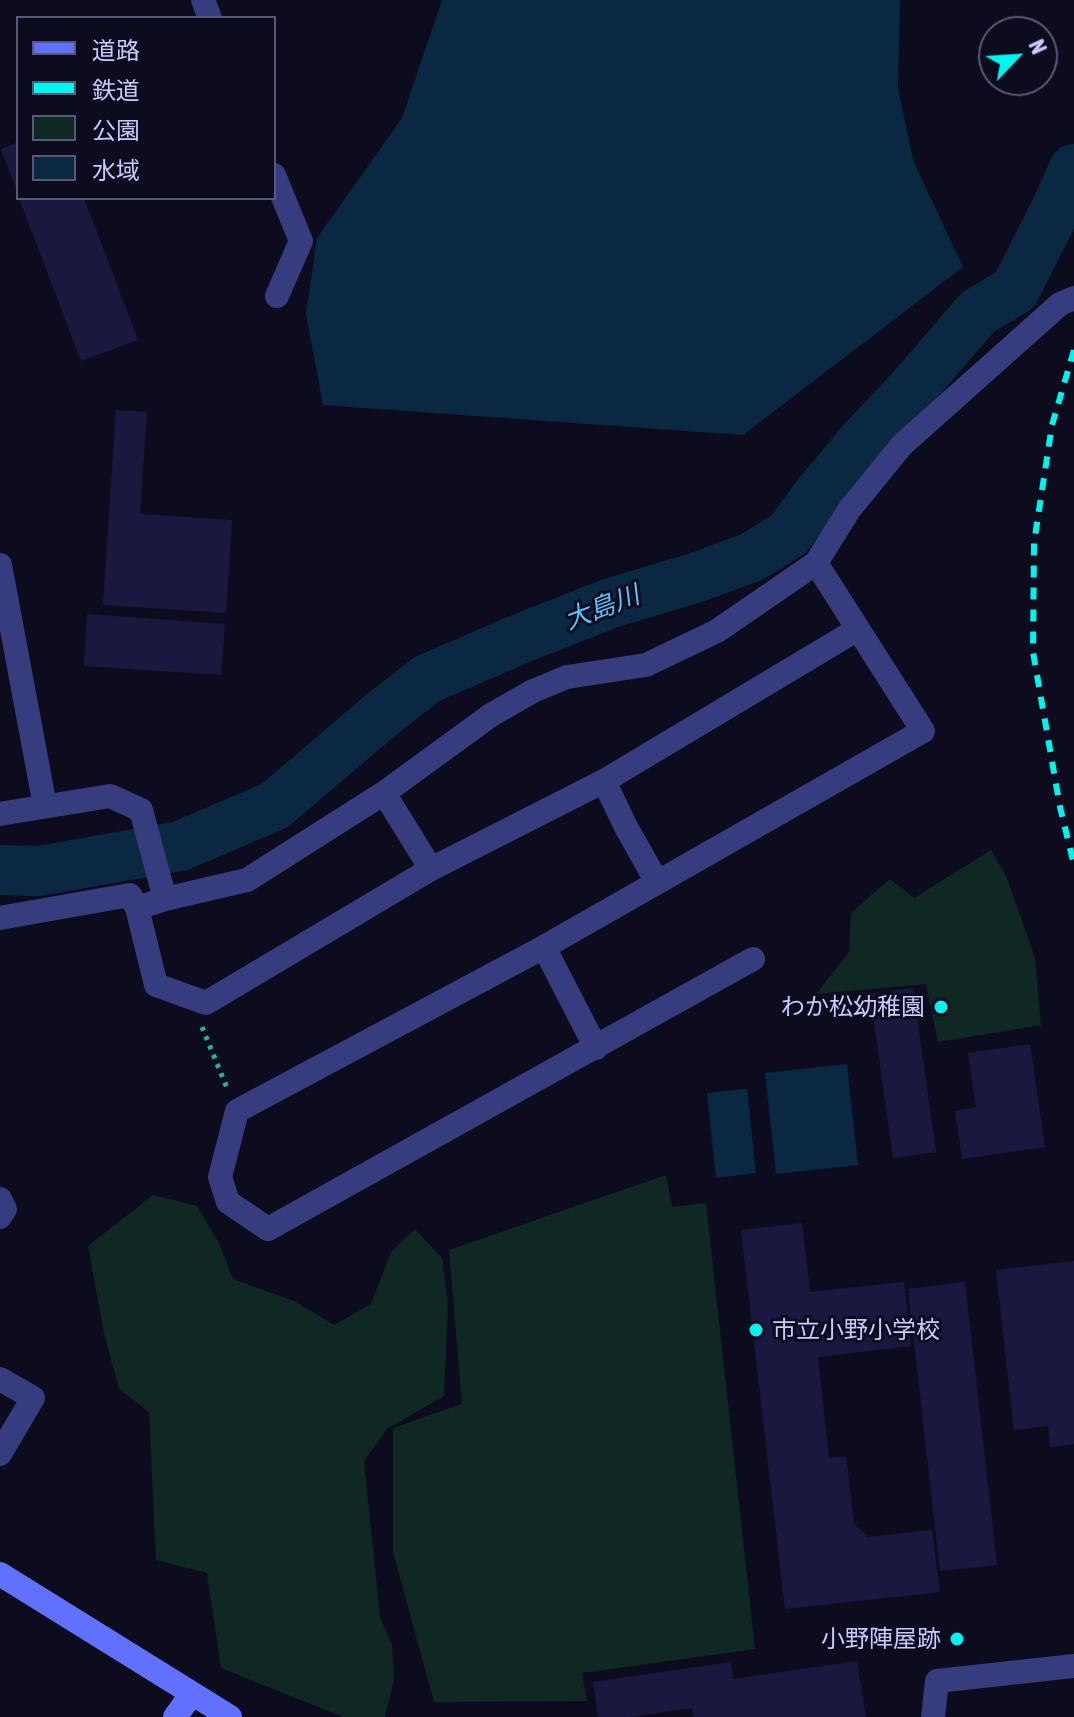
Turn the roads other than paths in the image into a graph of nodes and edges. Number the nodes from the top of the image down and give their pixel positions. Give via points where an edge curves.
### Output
1 (276, 180) edge
2 (277, 296) dead end
3 (1074, 298) edge
4 (816, 563) junction
5 (1, 579) edge
6 (858, 629) junction
7 (604, 781) junction
8 (384, 793) junction
9 (45, 806) junction
10 (0, 814) edge
11 (431, 869) junction
12 (657, 882) junction
13 (165, 899) junction
14 (137, 908) junction
15 (0, 918) edge
16 (544, 947) junction
17 (753, 959) dead end
18 (596, 1048) junction
19 (0, 1199) edge
20 (0, 1217) edge
21 (0, 1379) edge
22 (0, 1454) edge
23 (0, 1574) edge
24 (1074, 1666) edge
25 (192, 1694) junction
26 (175, 1717) edge
27 (230, 1717) edge
28 (933, 1717) edge

1 - 2 street via 301,241
3 - 4 street via 1060,304 902,445 849,510
4 - 6 street
4 - 8 street via 717,631 646,665 567,677 533,691
5 - 9 street
6 - 7 street
6 - 12 street via 923,731
7 - 11 street
7 - 12 street
8 - 11 street
8 - 13 street via 247,880
9 - 10 street
9 - 13 street via 110,796 141,810
11 - 14 street via 206,1003 156,985
12 - 16 street
13 - 14 street
14 - 15 street via 130,895
16 - 18 street
16 - 18 street via 237,1111 220,1177 228,1202 268,1229
17 - 18 street
19 - 20 street via 5,1209
21 - 22 street via 33,1398
23 - 25 street
24 - 28 street via 937,1681
25 - 26 street
25 - 27 street

